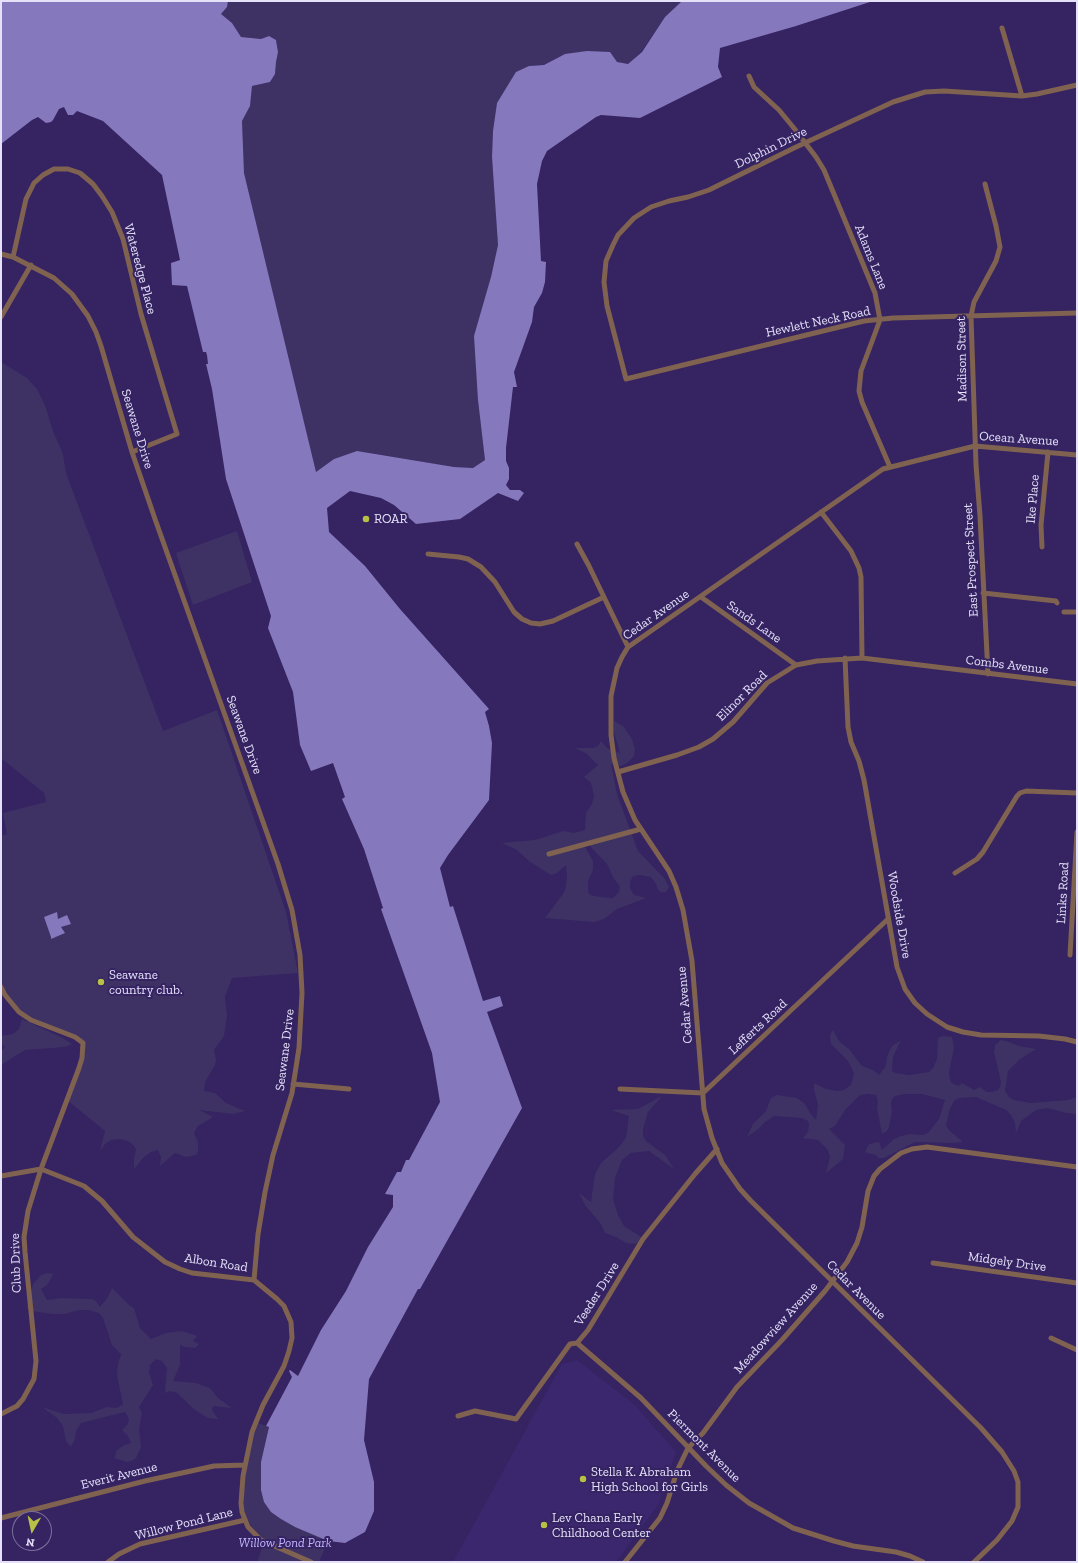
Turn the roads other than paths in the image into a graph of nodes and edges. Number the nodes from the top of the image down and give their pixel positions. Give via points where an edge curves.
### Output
1 (1002, 28) dead end
2 (749, 76) dead end
3 (1077, 86) edge
4 (1022, 96) junction
5 (806, 143) junction
6 (985, 184) dead end
7 (1, 254) edge
8 (13, 257) junction
9 (31, 265) junction
10 (1077, 313) edge
11 (971, 316) junction
12 (1, 317) edge
13 (880, 320) junction
14 (623, 369) joint
15 (975, 446) junction
16 (132, 452) junction
17 (1048, 452) junction
18 (1077, 455) edge
19 (890, 467) junction
20 (821, 512) junction
21 (577, 544) dead end
22 (1042, 547) dead end
23 (428, 554) dead end
24 (983, 594) junction
25 (604, 597) junction
26 (701, 597) junction
27 (1057, 603) dead end
28 (1064, 612) dead end
29 (1077, 612) edge
30 (628, 647) junction
31 (845, 658) junction
32 (862, 658) junction
33 (796, 665) junction
34 (934, 667) joint
35 (988, 674) junction
36 (1077, 684) edge
37 (618, 772) junction
38 (1077, 793) edge
39 (641, 829) junction
40 (1077, 832) edge
41 (549, 854) dead end
42 (955, 873) dead end
43 (888, 919) junction
44 (1070, 955) dead end
45 (1, 987) edge
46 (1077, 1042) edge
47 (293, 1084) junction
48 (349, 1089) dead end
49 (620, 1089) dead end
50 (703, 1093) junction
51 (717, 1149) junction
52 (1077, 1167) edge
53 (41, 1169) junction
54 (1, 1176) edge
55 (933, 1263) dead end
56 (254, 1280) junction
57 (832, 1282) junction
58 (1077, 1283) edge
59 (1051, 1338) dead end
60 (577, 1343) junction
61 (1077, 1350) edge
62 (1, 1414) edge
63 (458, 1416) dead end
64 (688, 1448) junction
65 (244, 1465) junction
66 (1, 1518) edge
67 (245, 1520) junction
68 (108, 1562) edge
69 (311, 1562) edge
70 (625, 1562) edge
71 (923, 1562) edge
72 (974, 1562) edge

1 - 4 street
2 - 5 street, Adams Lane via 756,90 779,110
3 - 4 street, Dolphin Drive
4 - 5 street, Dolphin Drive via 944,91 918,93 878,108
5 - 13 street, Adams Lane via 824,170 836,198 875,293
5 - 14 street, Dolphin Drive via 709,190 651,207 634,218 618,235 606,261 604,282 607,306
6 - 11 street, Madison Street via 1000,247 996,261 974,302
7 - 8 street, Seawane Drive
8 - 9 street, Seawane Drive
8 - 16 street, Wateredge Place via 26,199 34,183 54,169 68,169 80,173 93,184 112,212 123,239 141,314 176,434
9 - 12 street
9 - 16 street, Seawane Drive via 54,278 72,294 88,316 101,346
10 - 11 street, Hewlett Neck Road
11 - 13 street, Hewlett Neck Road
11 - 15 street, Madison Street
13 - 14 street, Hewlett Neck Road via 864,321 799,336 626,379
13 - 19 street via 861,371 859,391
15 - 17 street, Ocean Avenue
15 - 19 street, Ocean Avenue
15 - 24 street, East Prospect Street
16 - 47 street, Seawane Drive via 292,910 300,955 302,993 299,1048
17 - 18 street, Ocean Avenue
17 - 22 street, Ike Place via 1041,525
19 - 20 street, Cedar Avenue via 877,472
20 - 26 street, Cedar Avenue
20 - 32 street via 851,551 859,568
21 - 25 street
23 - 25 street via 468,559 481,567 495,582 514,612 531,623 553,621
24 - 27 street
24 - 35 street, East Prospect Street
25 - 30 street
26 - 30 street, Cedar Avenue
26 - 33 street, Sands Lane
28 - 29 street
30 - 37 street, Cedar Avenue via 617,668 610,696 611,736
31 - 32 street, Elinor Road
31 - 33 street, Elinor Road
31 - 43 street, Woodside Drive via 848,727 864,780
32 - 34 street, Elinor Road
33 - 37 street, Elinor Road via 767,683 733,722 713,739 677,755
34 - 35 street, Combs Avenue
35 - 36 street, Combs Avenue
37 - 39 street, Cedar Avenue via 630,811
38 - 42 street via 1020,793 983,852
39 - 41 street
39 - 50 street, Cedar Avenue via 669,871 684,910 692,961
40 - 44 street, Links Road
43 - 46 street, Woodside Drive via 902,982 915,1003 935,1020 975,1034 1038,1036
43 - 50 street, Lefferts Road
45 - 53 street, Club Drive via 19,1012 83,1043 82,1058
47 - 48 street
47 - 56 street, Seawane Drive via 265,1192
49 - 50 street
50 - 51 street, Cedar Avenue via 708,1128
51 - 57 street, Cedar Avenue via 725,1169 740,1189
51 - 60 street, Veeder Drive via 643,1239 588,1330
52 - 57 street, Meadowview Avenue via 941,1148 912,1149 901,1153 874,1176 868,1191 857,1243
53 - 54 street
53 - 56 street, Albon Road via 84,1186 95,1194 133,1237 165,1262 192,1273
53 - 62 street, Club Drive via 28,1211 24,1237 36,1361 34,1379 17,1406
55 - 58 street, Midgely Drive
56 - 65 street, Albon Road via 277,1299 287,1312 291,1322 292,1338 284,1366 253,1427
57 - 64 street, Meadowview Avenue via 737,1387 703,1433
57 - 72 street, Cedar Avenue via 981,1428 1002,1452 1014,1471 1019,1498 1012,1521
59 - 61 street
60 - 63 street, Veeder Drive via 570,1344 516,1419 475,1411
60 - 64 street, Piermont Avenue via 641,1398
64 - 70 street, Meadowview Avenue via 660,1518
64 - 71 street, Piermont Avenue via 748,1503 793,1528 834,1542 896,1552
65 - 66 street, Everit Avenue via 214,1466 152,1479
65 - 67 street, Albon Road via 241,1503
67 - 68 street, Willow Pond Lane via 140,1544
67 - 69 street via 252,1532 261,1540

